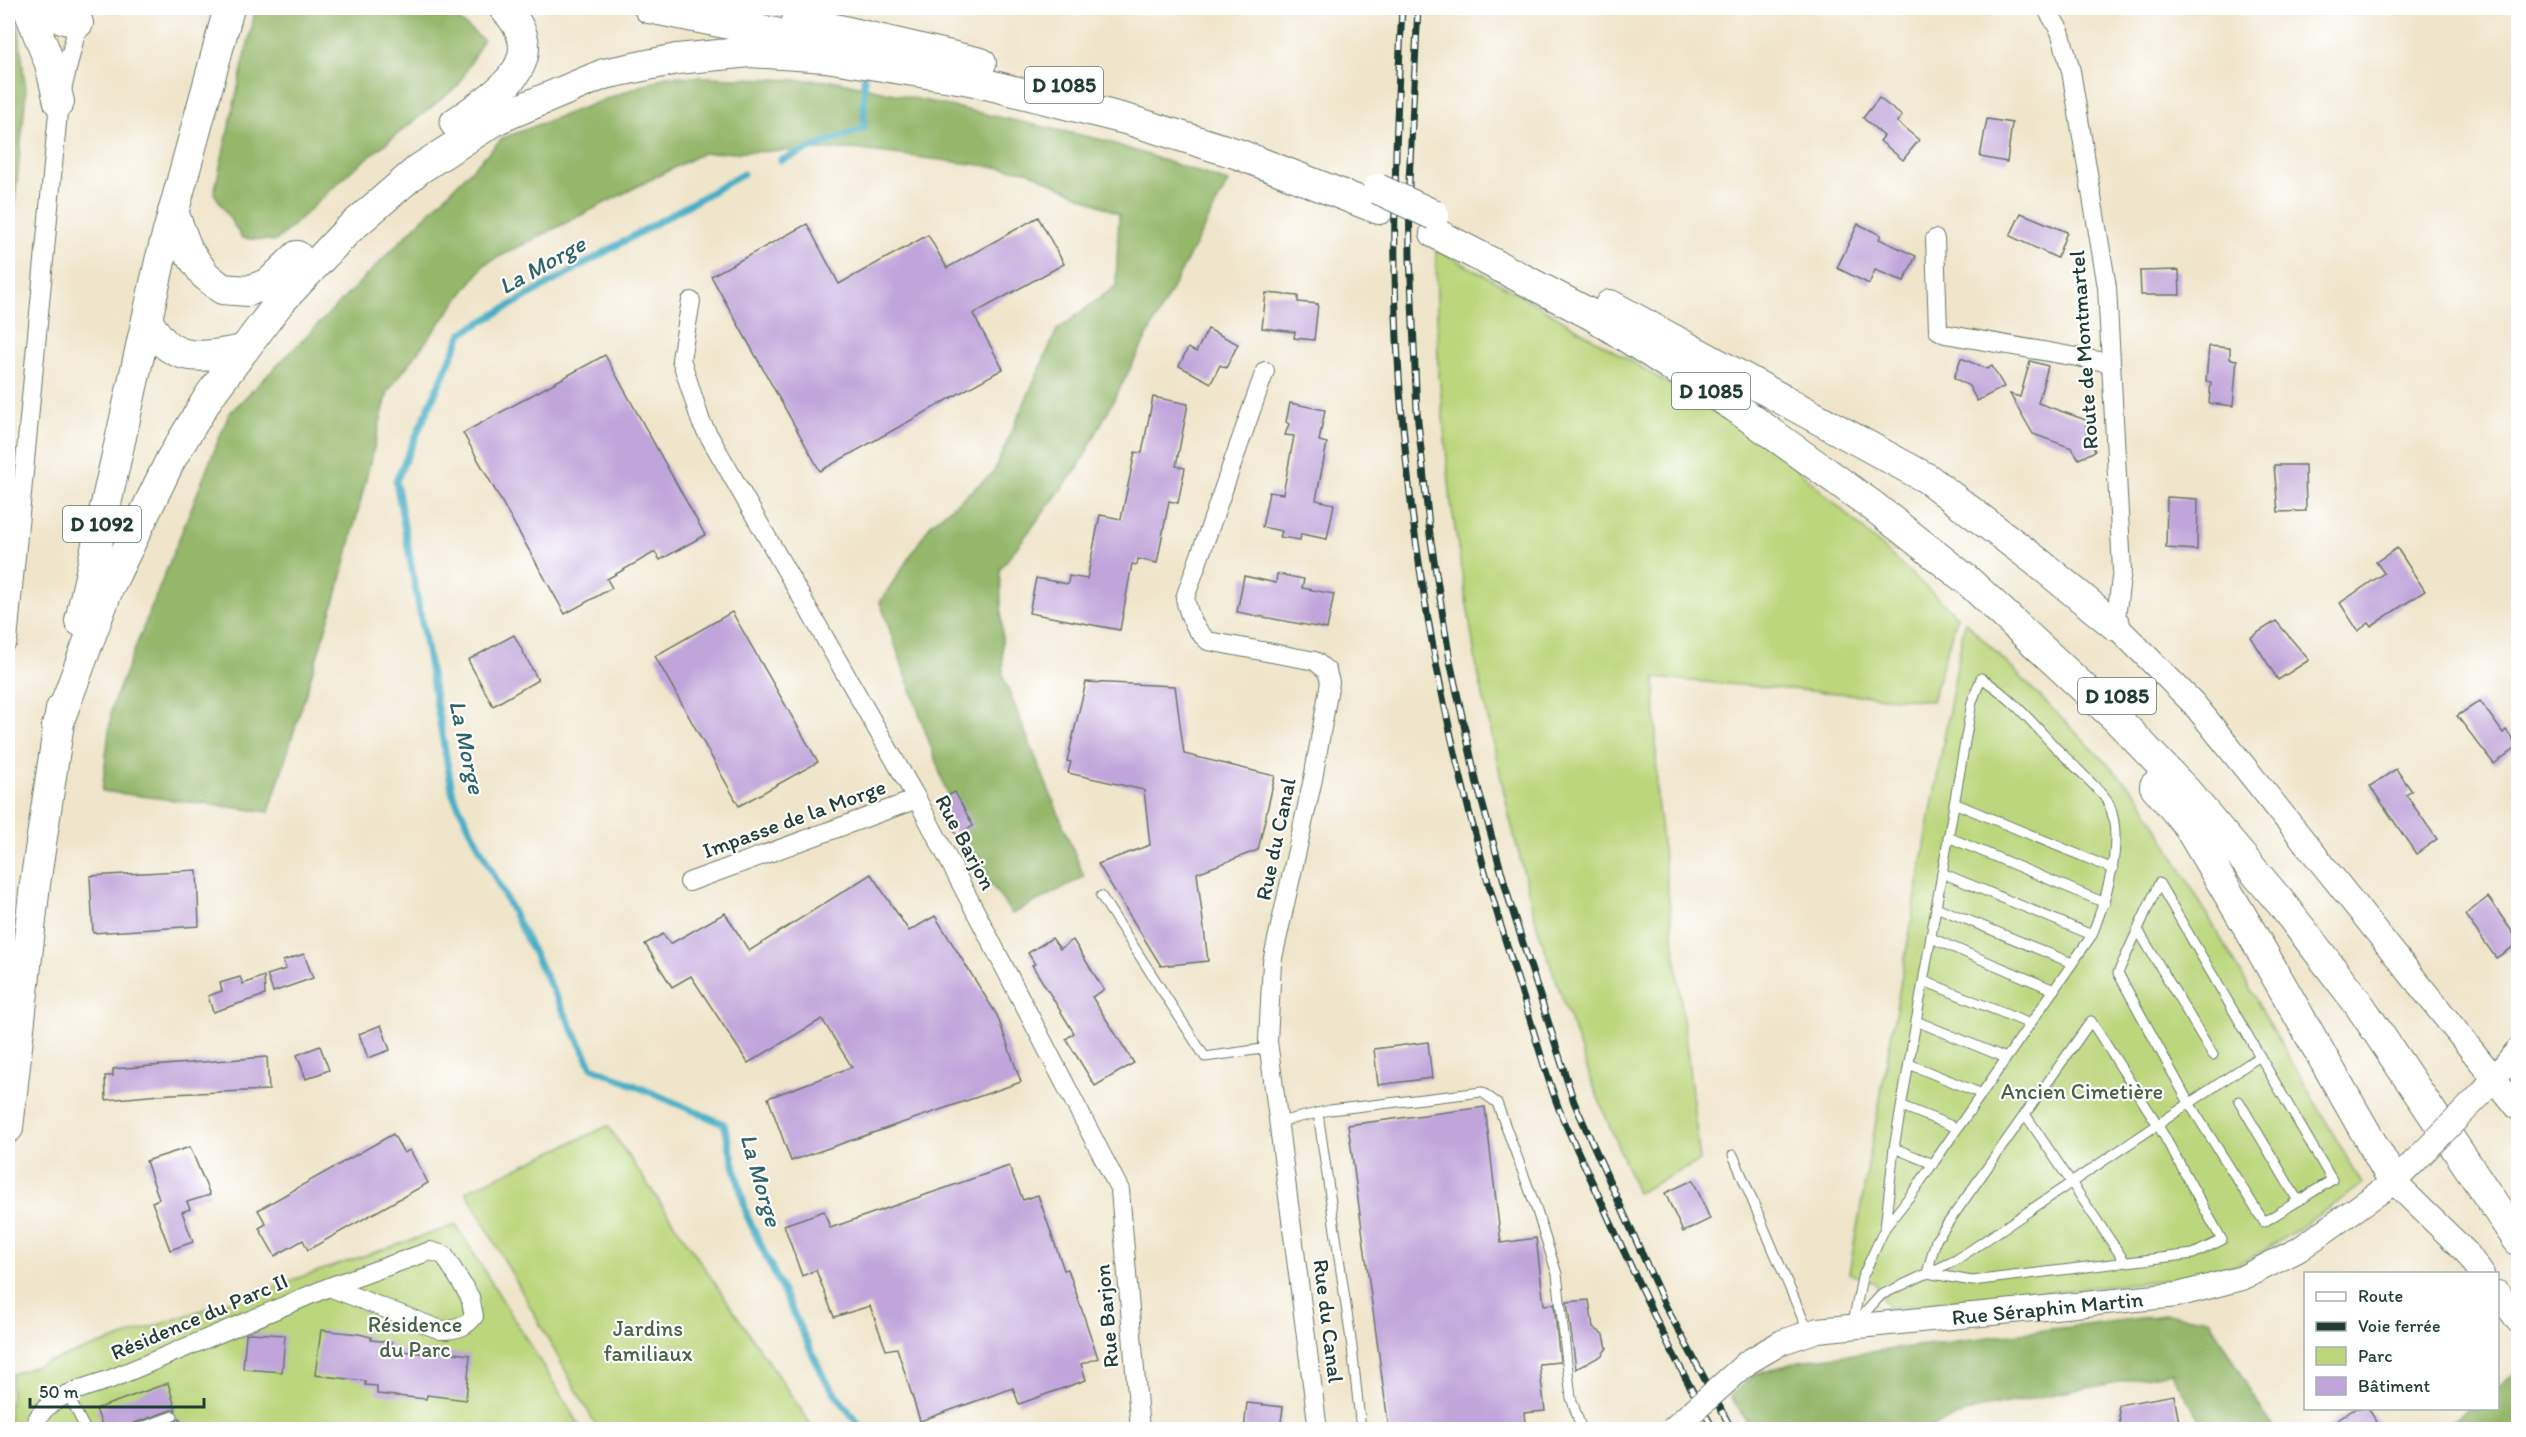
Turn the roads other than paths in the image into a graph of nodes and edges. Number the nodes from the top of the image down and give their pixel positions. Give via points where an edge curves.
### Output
1 (28, 8) edge
2 (40, 8) edge
3 (229, 8) edge
4 (504, 8) edge
5 (649, 8) edge
6 (743, 8) edge
7 (2046, 8) edge
8 (80, 15) edge
9 (970, 80) junction
10 (59, 102) junction
11 (1379, 199) junction
12 (174, 212) junction
13 (1434, 224) junction
14 (1935, 238) dead end
15 (1600, 300) junction
16 (692, 301) dead end
17 (147, 321) junction
18 (243, 350) junction
19 (2111, 363) junction
20 (1265, 371) dead end
21 (1967, 580) junction
22 (2115, 625) junction
23 (8, 641) edge
24 (57, 726) junction
25 (917, 799) junction
26 (1954, 803) junction
27 (1948, 837) junction
28 (2113, 869) junction
29 (1942, 873) junction
30 (689, 882) dead end
31 (1101, 896) dead end
32 (2105, 903) junction
33 (1936, 907) junction
34 (2138, 930) junction
35 (2092, 935) junction
36 (1931, 939) junction
37 (2072, 963) junction
38 (1924, 981) junction
39 (2054, 990) junction
40 (1916, 1021) junction
41 (2030, 1024) junction
42 (1269, 1048) junction
43 (2518, 1050) edge
44 (11, 1054) edge
45 (2213, 1055) dead end
46 (2260, 1056) junction
47 (2006, 1058) junction
48 (1909, 1064) junction
49 (2488, 1086) junction
50 (1982, 1094) junction
51 (2239, 1101) dead end
52 (2189, 1103) junction
53 (1902, 1106) junction
54 (2518, 1108) edge
55 (1318, 1113) junction
56 (2025, 1114) junction
57 (1279, 1122) junction
58 (2158, 1125) junction
59 (8, 1128) edge
60 (1958, 1128) junction
61 (1894, 1148) junction
62 (1733, 1155) dead end
63 (1933, 1164) junction
64 (2072, 1182) junction
65 (2394, 1182) junction
66 (2298, 1201) junction
67 (2518, 1209) edge
68 (1886, 1228) junction
69 (2518, 1240) edge
70 (2125, 1262) junction
71 (2481, 1272) edge
72 (1927, 1273) junction
73 (329, 1287) junction
74 (2499, 1294) edge
75 (2518, 1321) edge
76 (1852, 1327) junction
77 (1809, 1333) junction
78 (68, 1395) junction
79 (173, 1416) dead end
80 (1579, 1428) edge
81 (34, 1430) edge
82 (86, 1430) edge
83 (134, 1430) edge
84 (1140, 1430) edge
85 (1318, 1430) edge
86 (1361, 1430) edge
87 (1672, 1430) edge

1 - 10 main road via 50,64
2 - 8 main road via 48,14
3 - 12 main road, D 1092
4 - 12 main road via 517,21 524,40 525,54 516,73 490,99 403,159 348,205 269,283 248,291 222,289 188,251
5 - 9 main road, D 1085 via 829,44
6 - 11 main road, D 1085 via 1134,103 1244,138
7 - 19 street, Route de Montmartel via 2060,31 2071,71 2107,287
8 - 10 street
9 - 11 main road, D 1085 via 1150,127
9 - 18 main road via 826,57 750,52 677,59 604,74 497,119 419,168 347,231 279,303
10 - 23 street
11 - 13 main road, D 1085, bridge
12 - 17 main road, D 1092
13 - 15 main road, D 1085
13 - 21 main road, D 1085 via 1592,315 1735,407 1874,506
14 - 19 street via 1938,330
15 - 22 main road via 1928,479
15 - 67 main road, D 1085 via 1745,393 1884,492 1978,567 2076,655 2200,781 2294,891 2373,993
16 - 25 street, Rue Barjon via 681,359 701,422
17 - 18 main road via 169,347 192,355
17 - 24 main road, D 1092
18 - 24 main road via 171,459 108,589
19 - 22 street, Route de Montmartel via 2122,570
20 - 42 street, Rue du Canal via 1185,598 1197,632 1208,641 1315,661 1327,671 1330,682 1313,779 1272,962
21 - 65 main road via 2109,729 2187,824
21 - 69 main road, D 1085 via 2117,719 2187,792 2281,903 2358,1003
22 - 49 street via 2194,704
24 - 44 main road, D 1092
25 - 30 street, Impasse de la Morge
25 - 84 street, Rue Barjon via 1120,1190
26 - 27 lane
26 - 28 lane
26 - 28 lane via 1972,702 1981,678 2003,692 2108,803 2114,842
27 - 29 lane
27 - 32 lane
28 - 32 lane
29 - 33 lane
29 - 35 lane
31 - 42 lane via 1204,1057
32 - 35 lane
33 - 36 lane
33 - 37 lane
34 - 45 lane
34 - 46 lane via 2159,883
34 - 52 lane via 2118,973
35 - 37 lane
36 - 38 lane
36 - 39 lane
37 - 39 lane
38 - 40 lane
38 - 41 lane
39 - 41 lane
40 - 47 lane
40 - 48 lane
41 - 47 lane
42 - 57 street, Rue du Canal
43 - 49 street, Rue Séraphin Martin
44 - 59 main road, D 1092
46 - 52 lane
46 - 66 lane via 2332,1180
47 - 50 lane
48 - 50 lane
48 - 53 lane
49 - 54 street
49 - 65 street, Rue Séraphin Martin, bridge
50 - 60 lane
51 - 66 lane
52 - 58 lane
52 - 66 lane via 2264,1222
53 - 60 lane
53 - 61 lane
55 - 57 lane
55 - 80 lane via 1482,1092 1497,1103 1557,1274 1571,1398
55 - 86 lane
56 - 58 lane via 2091,1021
56 - 64 lane
56 - 72 lane via 1936,1240
57 - 85 street, Rue du Canal
58 - 64 lane
58 - 70 lane via 2222,1240 2193,1254
60 - 63 lane
61 - 63 lane
61 - 68 lane
62 - 77 lane
63 - 68 lane
64 - 70 lane
64 - 72 lane via 1956,1260
65 - 71 street via 2467,1253
65 - 76 street, Rue Séraphin Martin via 2298,1250 2242,1278 2177,1295
68 - 76 lane via 1862,1278
70 - 72 lane via 1972,1281
72 - 76 lane via 1881,1295
73 - 73 street, Résidence du Parc II via 441,1330 468,1325 474,1316 470,1297 444,1255 430,1251
73 - 78 street, Résidence du Parc II
74 - 75 street
76 - 77 street, Rue Séraphin Martin
77 - 87 street, Rue Séraphin Martin, bridge via 1782,1342 1748,1362
78 - 81 street, Résidence du Parc II via 53,1402 35,1420
78 - 82 lane
79 - 83 lane

